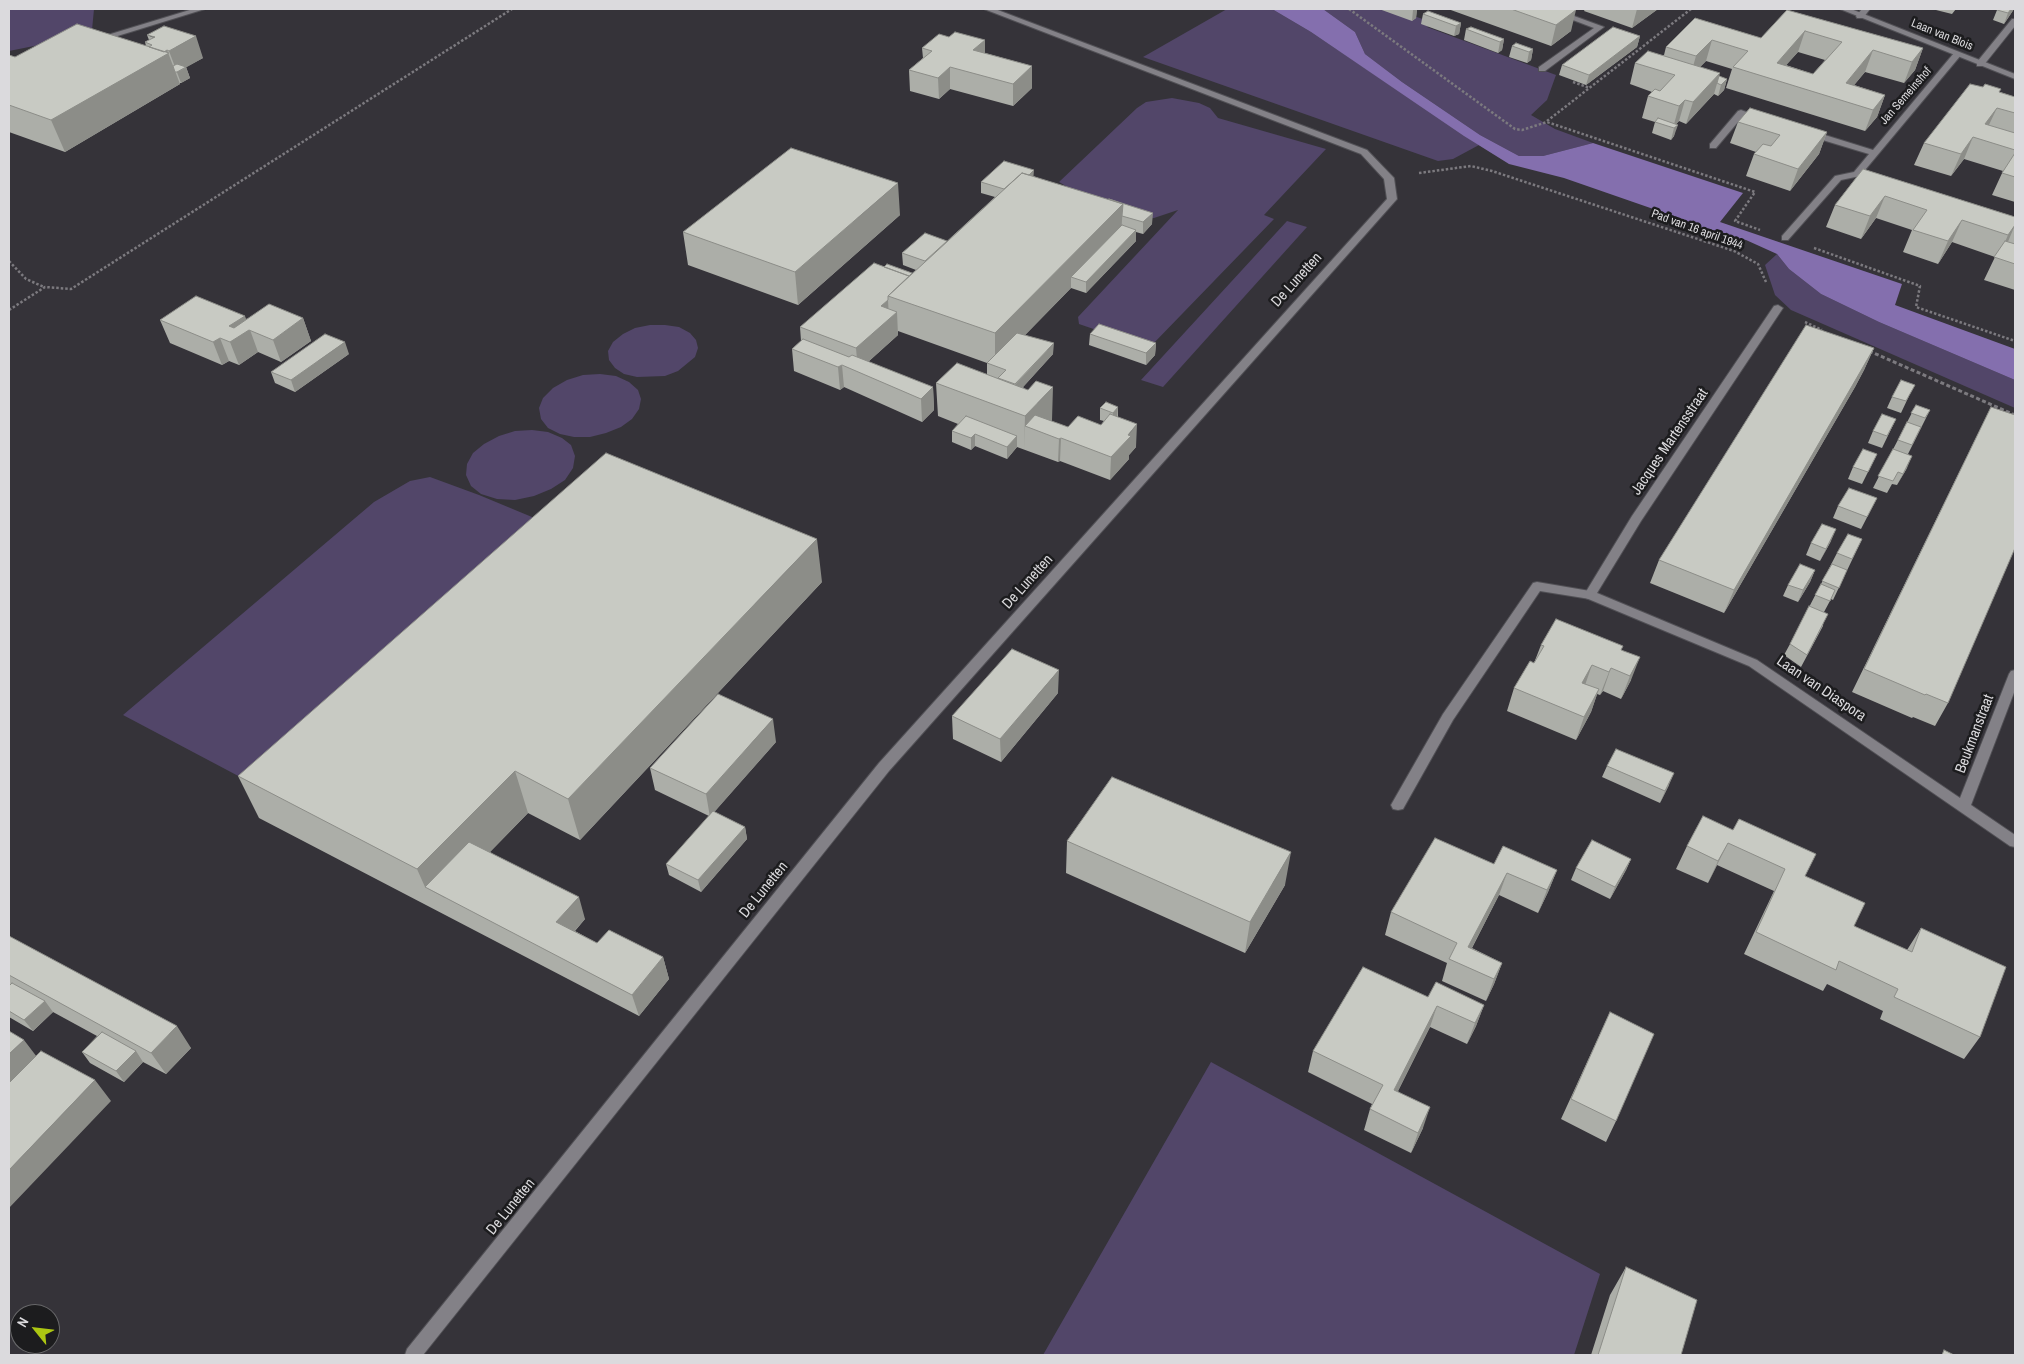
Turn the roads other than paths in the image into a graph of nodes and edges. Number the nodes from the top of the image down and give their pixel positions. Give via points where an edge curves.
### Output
1 (201, 9) edge
2 (988, 9) edge
3 (1548, 9) edge
4 (1844, 9) edge
5 (1866, 9) edge
6 (1860, 16) junction
7 (2015, 21) edge
8 (90, 41) edge
9 (1958, 55) junction
10 (1980, 64) junction
11 (1542, 70) dead end
12 (2015, 77) edge
13 (1769, 122) edge
14 (1798, 130) edge
15 (1713, 146) dead end
16 (1874, 153) junction
17 (1785, 238) road end
18 (1778, 308) road end
19 (1590, 595) junction
20 (2015, 674) edge
21 (1398, 805) dead end
22 (1964, 806) junction
23 (2015, 842) edge
24 (412, 1355) edge

1 - 8 street
2 - 24 street, De Lunetten via 1364,152 1389,178 1392,199 884,767
3 - 11 street via 1600,28
4 - 6 street, Laan van Blois
5 - 6 street
6 - 9 street, Laan van Blois
7 - 10 street
9 - 10 street, Laan van Blois
9 - 16 street, Jan Semeinshof
10 - 12 street, Laan van Blois
13 - 15 street via 1741,113
14 - 16 street
16 - 17 street, Jan Semeinshof via 1862,175 1838,178
18 - 19 street, Jacques Martensstraat via 1636,519
19 - 21 street, Laan van Diaspora via 1536,586 1448,717
19 - 22 street, Laan van Diaspora via 1753,663
20 - 22 street, Beukmanstraat
22 - 23 street, Laan van Diaspora

